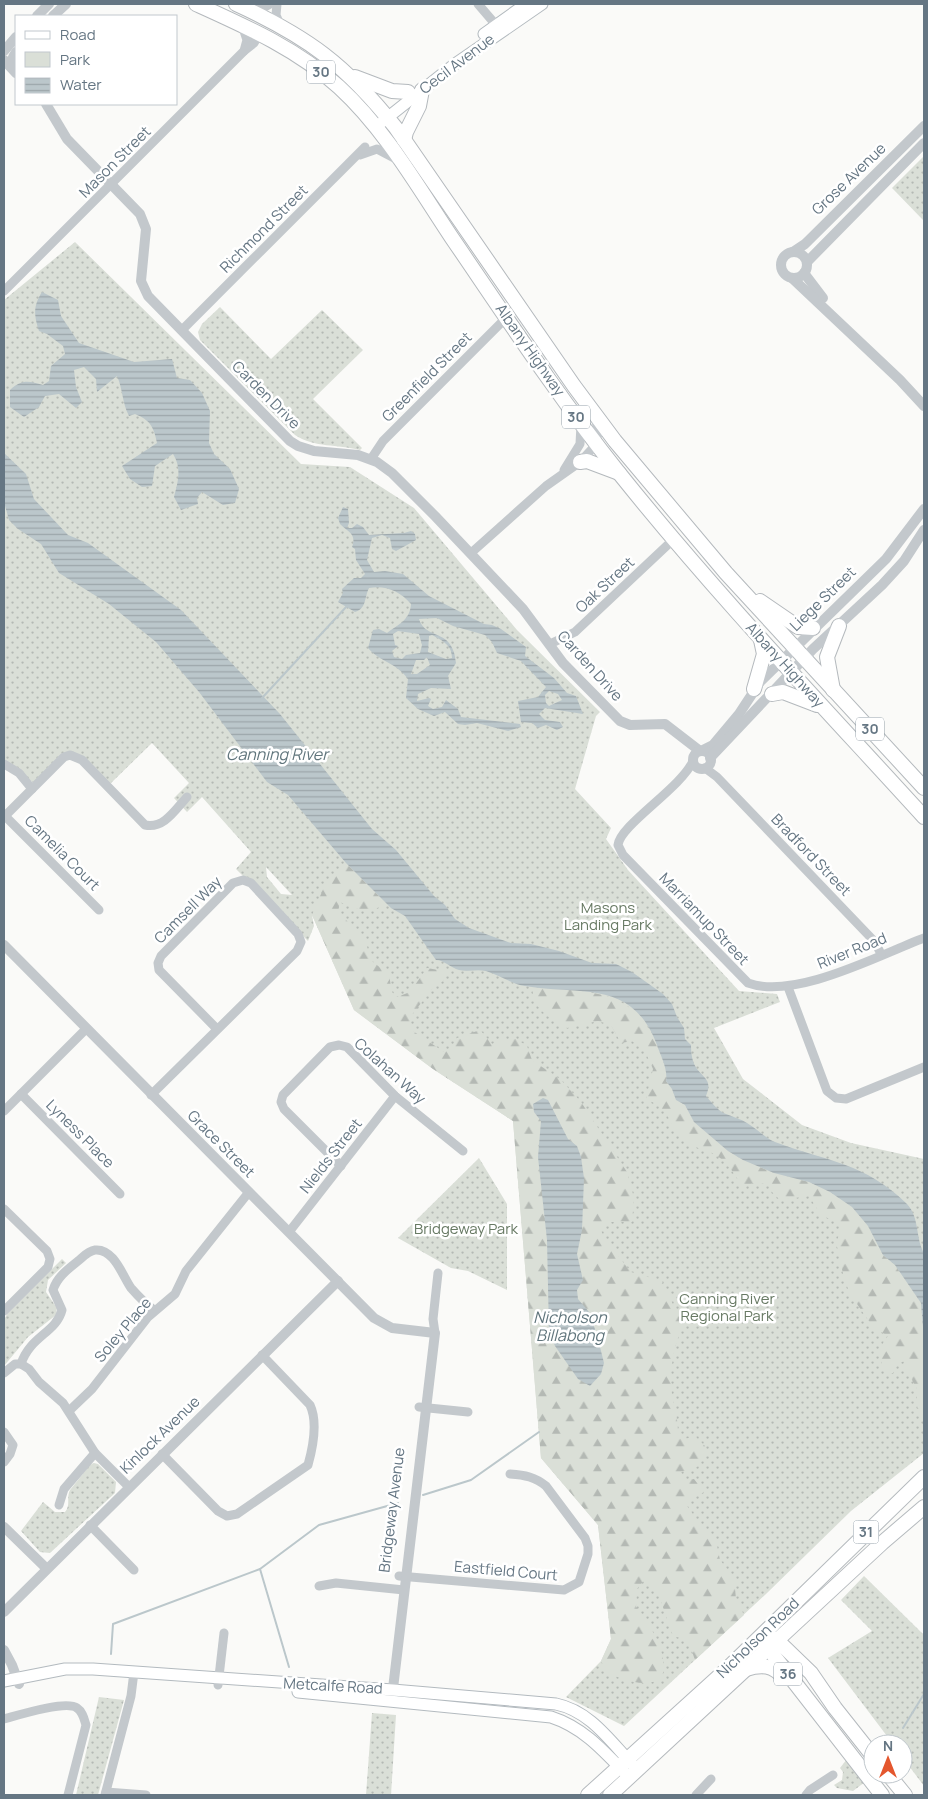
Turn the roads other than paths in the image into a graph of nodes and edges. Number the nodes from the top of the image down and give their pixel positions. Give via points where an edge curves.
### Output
1 (66, 4) edge
2 (196, 4) edge
3 (236, 4) edge
4 (270, 4) edge
5 (277, 4) edge
6 (478, 4) edge
7 (526, 4) edge
8 (542, 4) edge
9 (48, 5) edge
10 (251, 11) junction
11 (38, 15) edge
12 (54, 15) edge
13 (241, 24) junction
14 (280, 25) junction
15 (496, 26) junction
16 (260, 34) junction
17 (15, 38) edge
18 (4, 51) edge
19 (244, 51) junction
20 (9, 59) edge
21 (15, 71) edge
22 (350, 74) junction
23 (415, 91) junction
24 (47, 105) edge
25 (386, 115) junction
26 (373, 126) junction
27 (924, 126) edge
28 (404, 140) junction
29 (924, 143) edge
30 (365, 147) dead end
31 (356, 157) junction
32 (400, 162) junction
33 (112, 185) junction
34 (793, 252) junction
35 (807, 262) junction
36 (804, 273) junction
37 (792, 278) junction
38 (4, 291) edge
39 (507, 317) junction
40 (182, 330) junction
41 (900, 380) junction
42 (924, 406) edge
43 (595, 414) junction
44 (580, 422) junction
45 (597, 438) junction
46 (371, 459) junction
47 (580, 462) junction
48 (561, 474) junction
49 (620, 474) junction
50 (924, 509) edge
51 (924, 530) edge
52 (674, 538) junction
53 (471, 553) junction
54 (742, 590) junction
55 (839, 626) junction
56 (814, 628) junction
57 (759, 638) junction
58 (550, 644) junction
59 (796, 647) junction
60 (805, 658) junction
61 (781, 662) junction
62 (792, 674) junction
63 (754, 689) junction
64 (833, 690) junction
65 (772, 694) junction
66 (822, 707) junction
67 (701, 759) junction
68 (4, 764) edge
69 (924, 788) edge
70 (32, 789) junction
71 (187, 797) dead end
72 (4, 816) edge
73 (924, 817) edge
74 (618, 841) joint
75 (100, 910) dead end
76 (924, 938) edge
77 (4, 945) edge
78 (881, 954) junction
79 (788, 986) junction
80 (86, 1029) junction
81 (217, 1029) junction
82 (924, 1067) edge
83 (21, 1094) junction
84 (151, 1095) junction
85 (395, 1096) junction
86 (4, 1111) edge
87 (463, 1151) dead end
88 (341, 1166) junction
89 (249, 1192) junction
90 (120, 1194) dead end
91 (4, 1209) edge
92 (289, 1232) junction
93 (438, 1273) dead end
94 (338, 1282) junction
95 (154, 1310) junction
96 (4, 1311) edge
97 (432, 1330) junction
98 (262, 1356) junction
99 (21, 1364) junction
100 (4, 1373) edge
101 (423, 1407) junction
102 (69, 1411) junction
103 (468, 1412) dead end
104 (4, 1432) edge
105 (95, 1453) junction
106 (162, 1454) junction
107 (4, 1462) edge
108 (510, 1474) dead end
109 (924, 1477) edge
110 (128, 1487) junction
111 (59, 1505) dead end
112 (924, 1507) edge
113 (90, 1525) junction
114 (4, 1527) edge
115 (46, 1568) junction
116 (134, 1570) dead end
117 (403, 1576) junction
118 (319, 1586) dead end
119 (401, 1590) junction
120 (820, 1600) junction
121 (4, 1612) edge
122 (775, 1624) junction
123 (224, 1633) dead end
124 (756, 1642) junction
125 (773, 1644) junction
126 (4, 1650) edge
127 (4, 1656) edge
128 (746, 1669) junction
129 (811, 1673) junction
130 (134, 1675) junction
131 (219, 1681) junction
132 (10, 1683) edge
133 (389, 1695) junction
134 (822, 1718) junction
135 (4, 1719) edge
136 (863, 1743) edge
137 (629, 1769) junction
138 (833, 1775) dead end
139 (711, 1779) dead end
140 (896, 1784) edge
141 (106, 1794) edge
142 (68, 1795) edge
143 (146, 1795) edge
144 (588, 1795) edge
145 (610, 1795) edge
146 (696, 1795) edge
147 (806, 1795) edge
148 (882, 1795) edge
149 (905, 1795) edge

1 - 12 street
2 - 13 main road, Albany Highway / 30
3 - 10 main road, Albany Highway / 30
3 - 16 main road via 255,21
4 - 10 street
5 - 14 street via 276,15
6 - 15 street
7 - 15 main road, Cecil Avenue
8 - 23 main road, Cecil Avenue
9 - 11 street
9 - 12 street
10 - 14 main road, Albany Highway / 30
13 - 16 main road, Albany Highway / 30
13 - 19 street via 247,40
14 - 22 main road, Albany Highway / 30
15 - 23 main road, Cecil Avenue via 434,70
16 - 19 street, Mason Street
16 - 26 main road, Albany Highway / 30 via 318,69 340,88
17 - 18 street
19 - 33 street, Mason Street
20 - 21 street
22 - 23 main road via 392,92
22 - 25 main road, Albany Highway / 30
23 - 25 main road, Cecil Avenue
23 - 28 main road via 419,106
24 - 33 street, Carden Drive via 67,139
25 - 26 main road, Cecil Avenue
25 - 28 main road, Albany Highway / 30
26 - 32 main road, Albany Highway / 30
27 - 34 street, Grose Avenue
28 - 43 main road, Albany Highway / 30
29 - 35 street, Grose Avenue
30 - 31 street, Richmond Street
31 - 32 street via 377,149
31 - 40 street, Richmond Street
32 - 39 main road, Albany Highway / 30
33 - 38 street, Mason Street
33 - 40 street, Carden Drive via 140,214 146,229 141,281 148,296
34 - 35 street via 802,254
34 - 37 street via 786,255 781,263 784,273
35 - 36 street
36 - 37 street
36 - 41 street via 819,294 897,372
37 - 41 street
39 - 44 main road, Albany Highway / 30
39 - 46 street, Greenfield Street via 383,440
40 - 46 street, Carden Drive via 298,446 346,452
41 - 42 street
43 - 45 street
43 - 54 main road, Albany Highway / 30 via 650,484
44 - 45 main road, Albany Highway / 30
44 - 48 street via 580,444
45 - 47 street
45 - 49 main road, Albany Highway / 30
46 - 53 street, Carden Drive via 392,473
47 - 48 street
47 - 49 main road via 587,461
48 - 53 street
49 - 52 main road, Albany Highway / 30
50 - 56 street, Liege Street via 886,559
51 - 55 street, Liege Street via 889,578
52 - 57 main road, Albany Highway / 30
52 - 58 street, Oak Street via 575,632
53 - 58 street, Carden Drive via 523,609
54 - 56 main road via 798,627
54 - 59 main road, Albany Highway / 30
55 - 60 street, Liege Street
55 - 64 main road via 827,657
56 - 59 street, Liege Street
57 - 61 main road, Albany Highway / 30
57 - 63 main road via 764,654
58 - 67 street, Carden Drive via 563,663 620,721 630,725 665,724 673,728
59 - 60 main road, Albany Highway / 30
59 - 61 street, Liege Street
60 - 62 street, Liege Street
60 - 64 main road, Albany Highway / 30
61 - 62 main road, Albany Highway / 30
61 - 63 street, Liege Street
62 - 65 street, Liege Street
62 - 66 main road, Albany Highway / 30
63 - 67 street, Liege Street via 739,714
64 - 69 main road, Albany Highway / 30
65 - 66 main road via 783,692
65 - 67 street, Liege Street
66 - 73 main road, Albany Highway / 30
67 - 74 street, Liege Street
67 - 78 street, Bradford Street via 875,942
68 - 70 street via 19,773
70 - 71 street via 64,757 70,755 82,760 145,825 154,827 162,824
70 - 72 street
72 - 75 street, Camelia Court
74 - 79 street, Marriamup Street via 623,855 748,983 768,988
76 - 78 street, River Road
77 - 80 street, Grace Street
78 - 79 street, River Road via 817,980
79 - 82 street via 827,1091 836,1098 846,1099
80 - 83 street
80 - 84 street, Grace Street
81 - 81 street, Camsell Way via 297,951 301,942 298,934 250,883 242,880 233,883 161,956 158,963 159,970
81 - 84 street, Camsell Way
83 - 86 street
83 - 90 street, Lyness Place
84 - 89 street, Grace Street
85 - 87 street, Colahan Way
85 - 88 street, Nields Street
85 - 88 street, Colahan Way via 347,1047 339,1045 330,1047 283,1094 281,1102 284,1109
88 - 92 street, Nields Street
89 - 92 street, Grace Street
89 - 95 street, Soley Place via 186,1271 175,1294
91 - 96 street via 47,1251 50,1259 48,1267
92 - 94 street, Grace Street
93 - 97 street, Bridgeway Avenue
94 - 97 street, Grace Street via 374,1318 386,1325
94 - 98 street, Kinlock Avenue
95 - 99 street via 132,1289 124,1272 112,1259 102,1251 89,1252 65,1271 56,1283 53,1290 62,1310 60,1318 33,1342
95 - 102 street, Soley Place via 92,1389
97 - 101 street, Bridgeway Avenue
98 - 106 street, Kinlock Avenue
98 - 106 street via 310,1404 315,1414 308,1465 236,1514 227,1516 218,1511
99 - 100 street via 15,1364
99 - 102 street via 29,1368
101 - 103 street
101 - 117 street, Bridgeway Avenue
102 - 105 street
104 - 107 street via 13,1445
105 - 110 street
105 - 111 street via 64,1489
106 - 110 street, Kinlock Avenue
108 - 117 street, Eastfield Court via 526,1475 546,1486 585,1538 588,1554 579,1582 564,1590
109 - 122 main road, Nicholson Road / 31
110 - 113 street, Kinlock Avenue
112 - 120 main road, Nicholson Road / 31
113 - 115 street, Kinlock Avenue
113 - 116 street
114 - 115 street
115 - 121 street, Kinlock Avenue
117 - 119 street, Bridgeway Avenue
118 - 119 street via 336,1583
119 - 133 street, Bridgeway Avenue
120 - 125 main road, Nicholson Road / 31
120 - 129 main road via 815,1612 796,1631 794,1640
122 - 124 main road, Nicholson Road / 31
122 - 125 main road, 36
123 - 131 street
124 - 125 main road, 36
124 - 137 main road, Nicholson Road / 31
125 - 128 main road, Nicholson Road / 31
125 - 129 main road, 36 via 782,1645
125 - 134 main road, 36 via 774,1656
126 - 132 street
127 - 132 street
128 - 134 main road, 36 via 759,1665 775,1669
128 - 137 main road, Nicholson Road / 31
129 - 136 main road, 36
130 - 131 main road, Metcalfe Road
130 - 132 main road, Metcalfe Road via 65,1670
130 - 141 street
131 - 133 main road, Metcalfe Road
133 - 137 main road, Metcalfe Road via 551,1717 585,1734
133 - 137 main road, Metcalfe Road via 568,1707 590,1720
134 - 148 main road, 36
135 - 142 street via 65,1705 77,1707 84,1715 86,1725
137 - 144 main road, Nicholson Road / 31
137 - 145 main road, Nicholson Road / 31
138 - 147 street
139 - 146 street
140 - 149 main road
141 - 143 street

